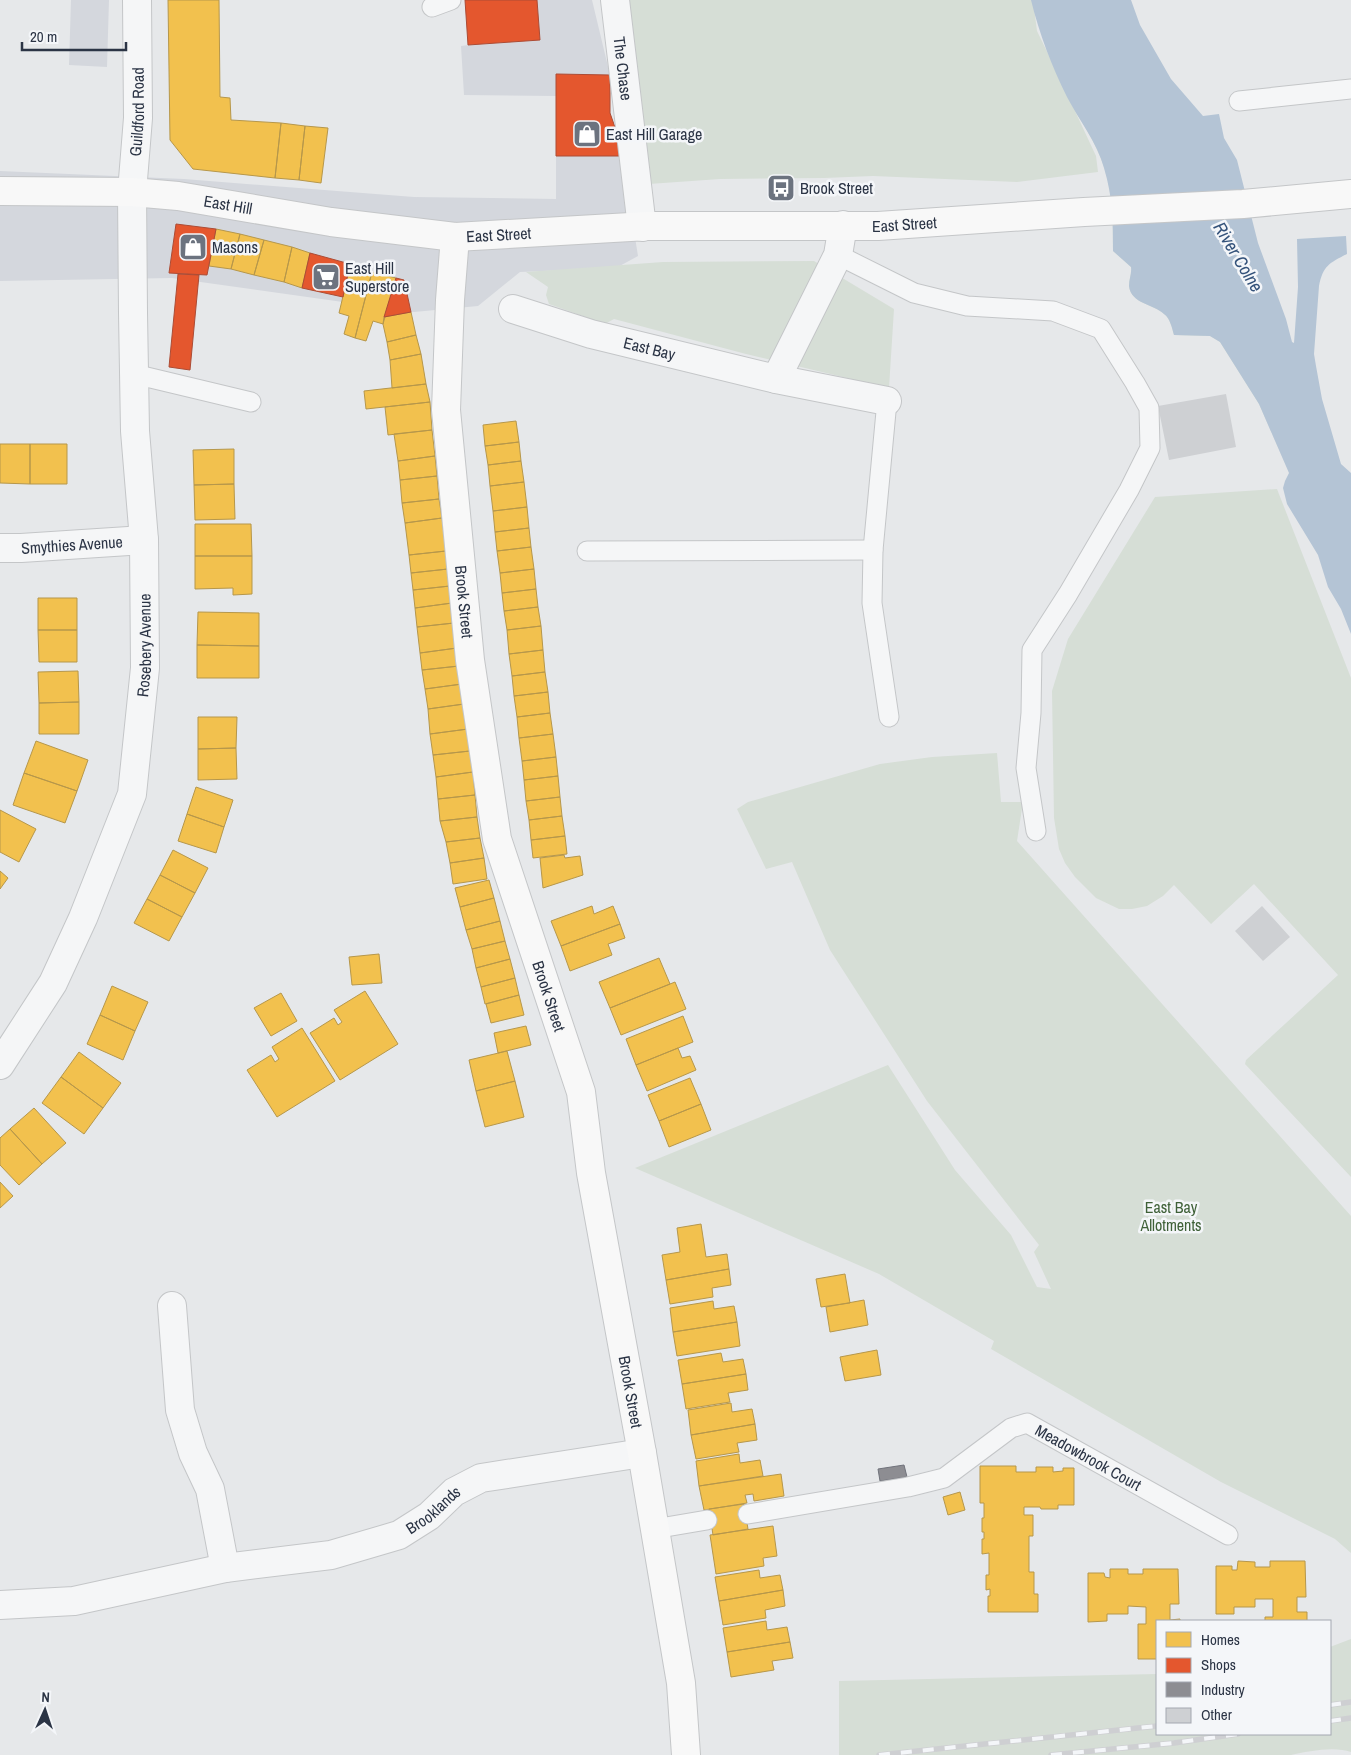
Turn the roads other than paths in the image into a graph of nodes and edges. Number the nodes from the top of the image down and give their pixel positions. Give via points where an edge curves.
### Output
1 (137, 0) edge
2 (451, 0) edge
3 (615, 0) edge
4 (432, 7) dead end
5 (1351, 89) edge
6 (1239, 101) dead end
7 (0, 191) edge
8 (132, 192) junction
9 (1347, 195) edge
10 (843, 226) junction
11 (642, 227) junction
12 (455, 237) junction
13 (838, 255) junction
14 (523, 304) dead end
15 (134, 374) junction
16 (776, 379) junction
17 (887, 401) joint
18 (251, 402) dead end
19 (144, 540) junction
20 (0, 548) edge
21 (873, 550) junction
22 (588, 551) dead end
23 (889, 717) dead end
24 (1036, 831) dead end
25 (0, 1065) edge
26 (172, 1306) dead end
27 (642, 1453) junction
28 (748, 1514) dead end
29 (707, 1520) dead end
30 (654, 1529) junction
31 (1228, 1535) dead end
32 (224, 1568) junction
33 (0, 1605) edge
34 (686, 1755) edge

1 - 8 street, Guildford Road via 137,138
2 - 4 lane
3 - 11 street, The Chase
5 - 6 lane
7 - 8 street, East Hill
8 - 12 street, East Hill
8 - 15 street, Rosebery Avenue
9 - 10 street, East Street
10 - 11 street, East Street
10 - 13 street
11 - 12 street, East Street
12 - 27 street, Brook Street via 446,410 470,660 497,839 581,1092 591,1173
13 - 16 street
13 - 24 lane via 914,293 967,306 1053,312 1101,329 1149,408 1150,448 1129,490 1032,650 1026,768
14 - 16 street, East Bay via 591,334
15 - 18 lane
15 - 19 street, Rosebery Avenue
16 - 17 street, East Bay
17 - 21 lane
19 - 20 street, Smythies Avenue
19 - 25 street, Rosebery Avenue via 145,668 132,794 83,918 53,983
21 - 22 lane
21 - 23 lane via 872,603
26 - 32 street via 180,1410 193,1453 210,1489
27 - 30 street, Brook Street
27 - 32 street, Brooklands via 481,1478 454,1492 429,1516 399,1535 331,1555
28 - 31 lane, Meadowbrook Court via 944,1478 1011,1428 1027,1423
29 - 30 lane
30 - 34 street, Brook Street via 680,1683
32 - 33 street, Brooklands via 74,1601

